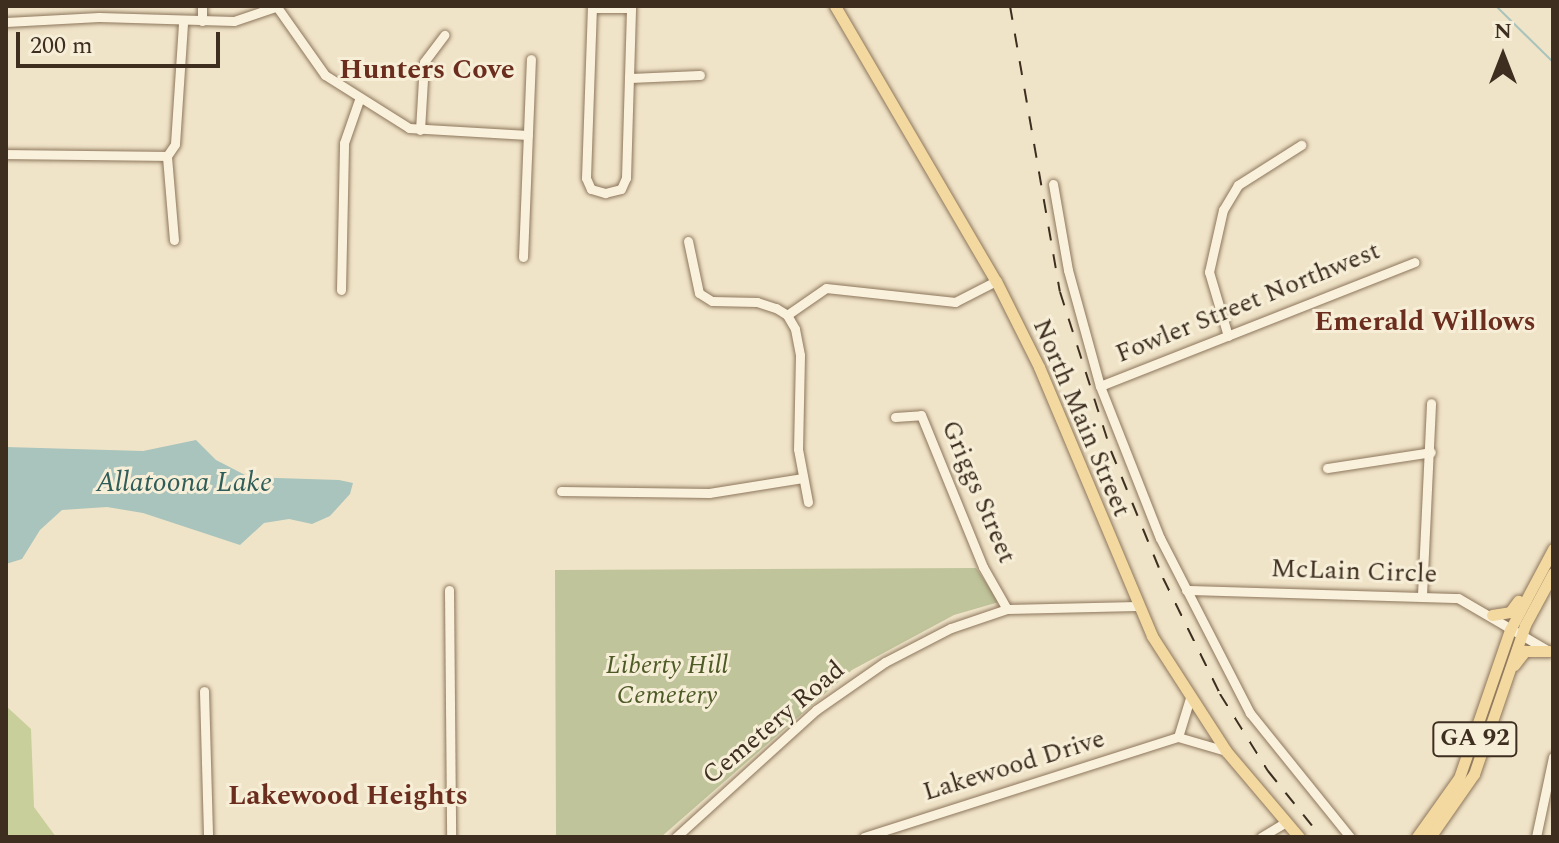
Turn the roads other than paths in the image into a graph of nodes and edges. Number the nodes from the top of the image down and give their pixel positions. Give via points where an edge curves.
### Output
1 (202, 6) edge
2 (277, 6) edge
3 (835, 6) edge
4 (592, 7) edge
5 (631, 7) edge
6 (202, 21) junction
7 (6, 22) edge
8 (183, 23) junction
9 (444, 35) dead end
10 (531, 59) dead end
11 (700, 75) dead end
12 (629, 78) junction
13 (359, 100) junction
14 (420, 130) junction
15 (528, 135) junction
16 (1301, 145) dead end
17 (6, 154) edge
18 (167, 156) junction
19 (1053, 184) dead end
20 (174, 240) dead end
21 (688, 241) dead end
22 (523, 257) dead end
23 (1414, 262) dead end
24 (996, 281) junction
25 (341, 290) dead end
26 (787, 315) junction
27 (1228, 336) junction
28 (1100, 386) junction
29 (1431, 403) dead end
30 (895, 417) dead end
31 (1431, 452) junction
32 (1327, 468) dead end
33 (803, 478) junction
34 (561, 491) dead end
35 (808, 502) dead end
36 (1550, 553) edge
37 (1553, 573) edge
38 (1529, 589) junction
39 (449, 590) dead end
40 (1186, 590) junction
41 (1422, 595) junction
42 (1137, 606) junction
43 (1007, 609) junction
44 (1492, 615) junction
45 (1510, 630) junction
46 (1520, 639) junction
47 (1551, 652) edge
48 (1507, 676) junction
49 (204, 691) dead end
50 (1190, 698) junction
51 (1178, 737) junction
52 (1226, 751) junction
53 (1553, 757) edge
54 (1286, 822) junction
55 (208, 837) edge
56 (451, 837) edge
57 (676, 837) edge
58 (864, 837) edge
59 (1261, 837) edge
60 (1299, 837) edge
61 (1350, 837) edge
62 (1417, 837) edge
63 (1430, 837) edge
64 (1536, 837) edge

1 - 6 street
2 - 6 street via 234,21
2 - 13 street via 325,75
3 - 24 main road, North Main Street
4 - 5 street
4 - 12 street via 586,178 591,189 605,193 621,189 626,178
5 - 12 street
6 - 8 street
7 - 8 street via 99,17
8 - 18 street via 175,144
9 - 14 street via 424,62
10 - 15 street
11 - 12 street
13 - 14 street
13 - 25 street via 344,143
14 - 15 street
15 - 22 street
16 - 27 street via 1238,185 1223,210 1209,272
17 - 18 street
18 - 20 street
19 - 28 street via 1068,270
21 - 26 street via 699,293 712,301 757,302
23 - 27 street, Fowler Street Northwest
24 - 26 street via 955,302 826,288
24 - 42 main road, North Main Street via 1039,367
26 - 33 street via 799,343 798,449
27 - 28 street, Fowler Street Northwest
28 - 40 street
29 - 31 street
30 - 43 street, Griggs Street via 921,415 983,567
31 - 32 street
31 - 41 street
33 - 34 street via 709,493
33 - 35 street
36 - 38 main road, GA 92
37 - 46 main road, GA 92
38 - 44 main road via 1510,612
38 - 45 main road, GA 92
39 - 56 street
40 - 41 street, McLain Circle
40 - 61 street via 1250,713
41 - 44 street, McLain Circle via 1458,598
42 - 43 street, Cemetery Road
42 - 50 main road, North Main Street
43 - 57 street, Cemetery Road via 951,628 854,681
44 - 45 street, McLain Circle
45 - 46 street, McLain Circle
45 - 62 main road, GA 92 via 1459,778
46 - 47 street, McLain Circle
46 - 48 main road, GA 92
47 - 48 main road via 1525,651
48 - 63 main road, GA 92 via 1474,774
49 - 55 street
50 - 51 street
50 - 52 main road, North Main Street
51 - 52 street
51 - 58 street, Lakewood Drive
52 - 54 main road, North Main Street
53 - 64 street
54 - 59 street
54 - 60 main road, North Main Street

